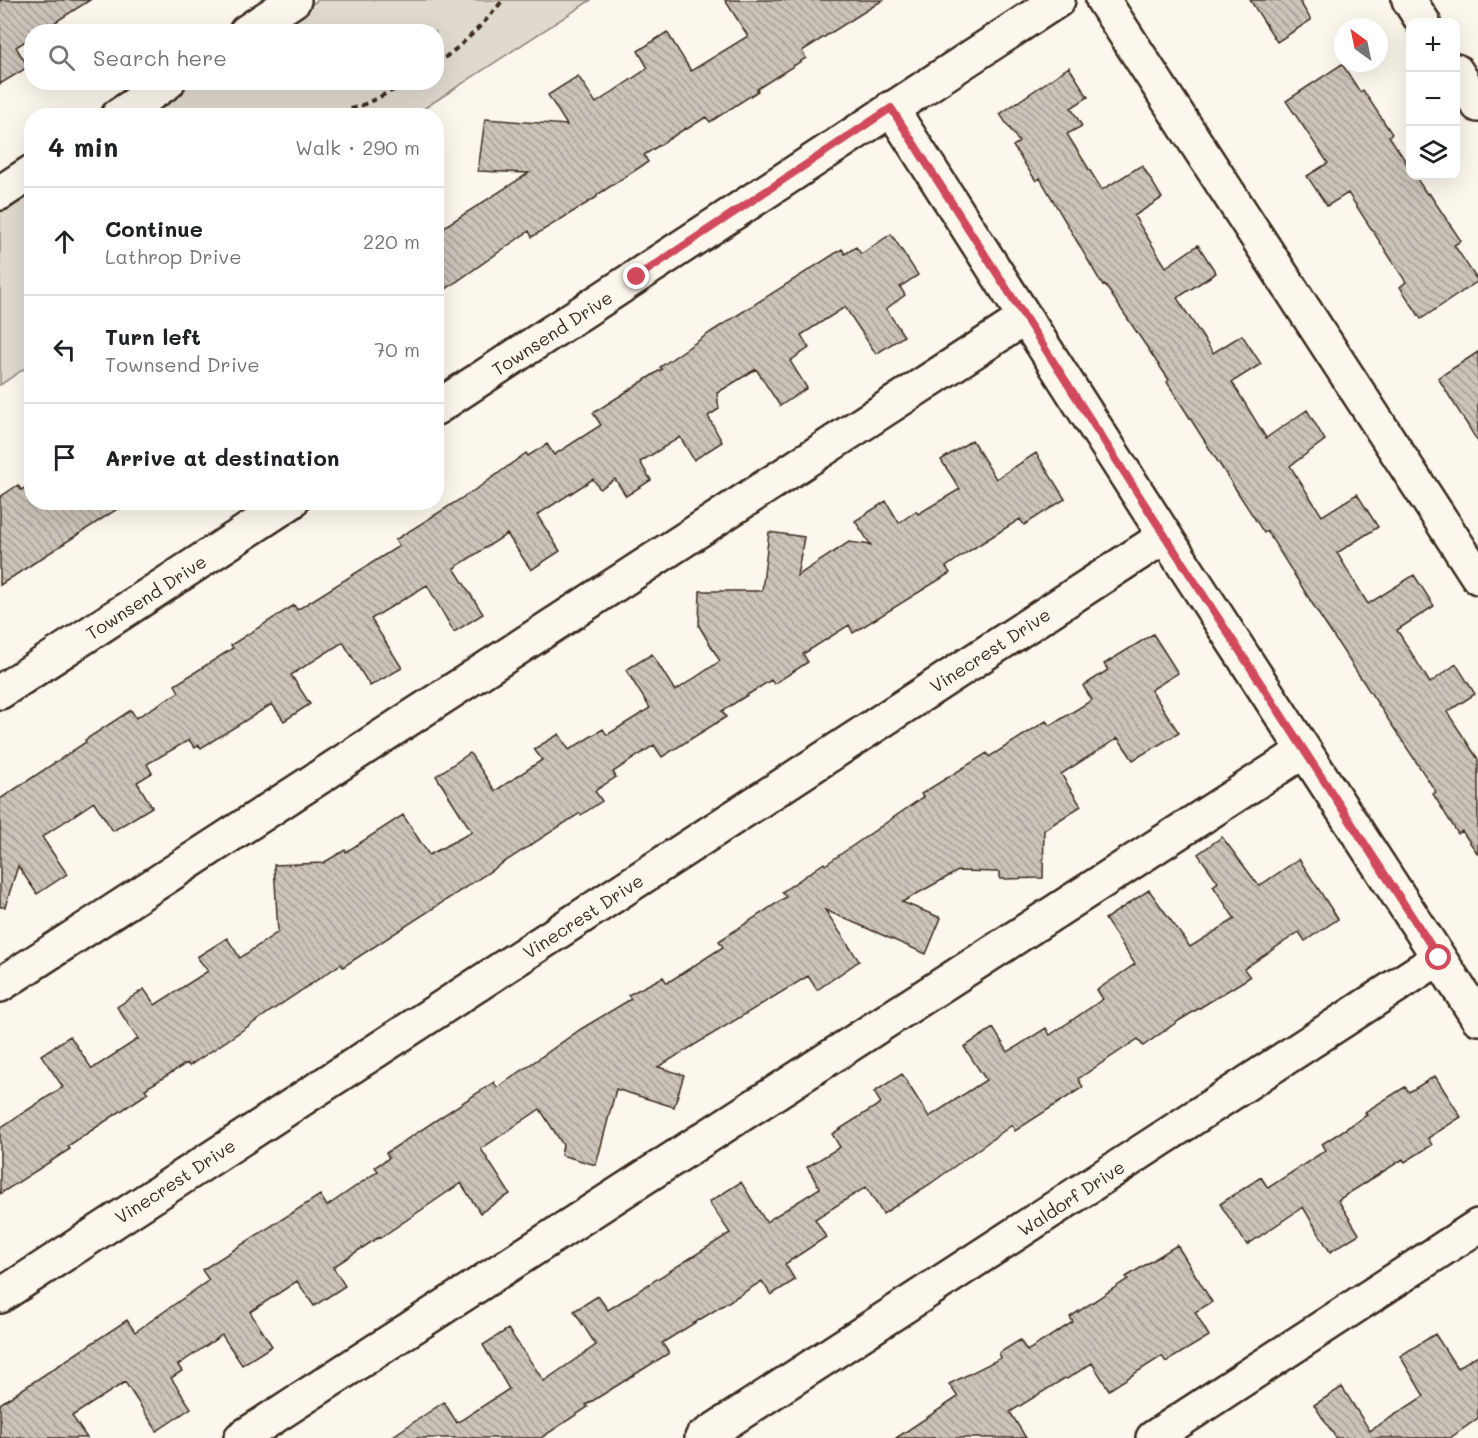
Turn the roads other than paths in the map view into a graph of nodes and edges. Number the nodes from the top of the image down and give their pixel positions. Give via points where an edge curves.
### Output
1 (294, 0) edge
2 (1058, 0) edge
3 (1102, 0) edge
4 (1409, 0) edge
5 (1420, 18) edge
6 (258, 24) edge
7 (1456, 72) edge
8 (156, 90) edge
9 (1478, 105) edge
10 (130, 108) edge
11 (891, 108) junction
12 (24, 177) edge
13 (0, 193) edge
14 (1025, 318) junction
15 (444, 403) edge
16 (279, 510) edge
17 (1165, 536) junction
18 (1478, 577) edge
19 (0, 692) edge
20 (1304, 751) junction
21 (1439, 958) junction
22 (0, 985) edge
23 (1478, 1018) edge
24 (1478, 1226) edge
25 (0, 1296) edge
26 (241, 1438) edge
27 (702, 1438) edge
28 (1153, 1438) edge

1 - 6 street
2 - 11 street, Townsend Drive
3 - 18 street
4 - 5 street
7 - 9 street
8 - 10 street
11 - 14 street
11 - 15 street, Townsend Drive
12 - 13 street
14 - 17 street
14 - 22 street
16 - 19 street, Townsend Drive
17 - 20 street
17 - 25 street, Vinecrest Drive
20 - 21 street
20 - 26 street
21 - 23 street
21 - 27 street, Waldorf Drive
24 - 28 street

